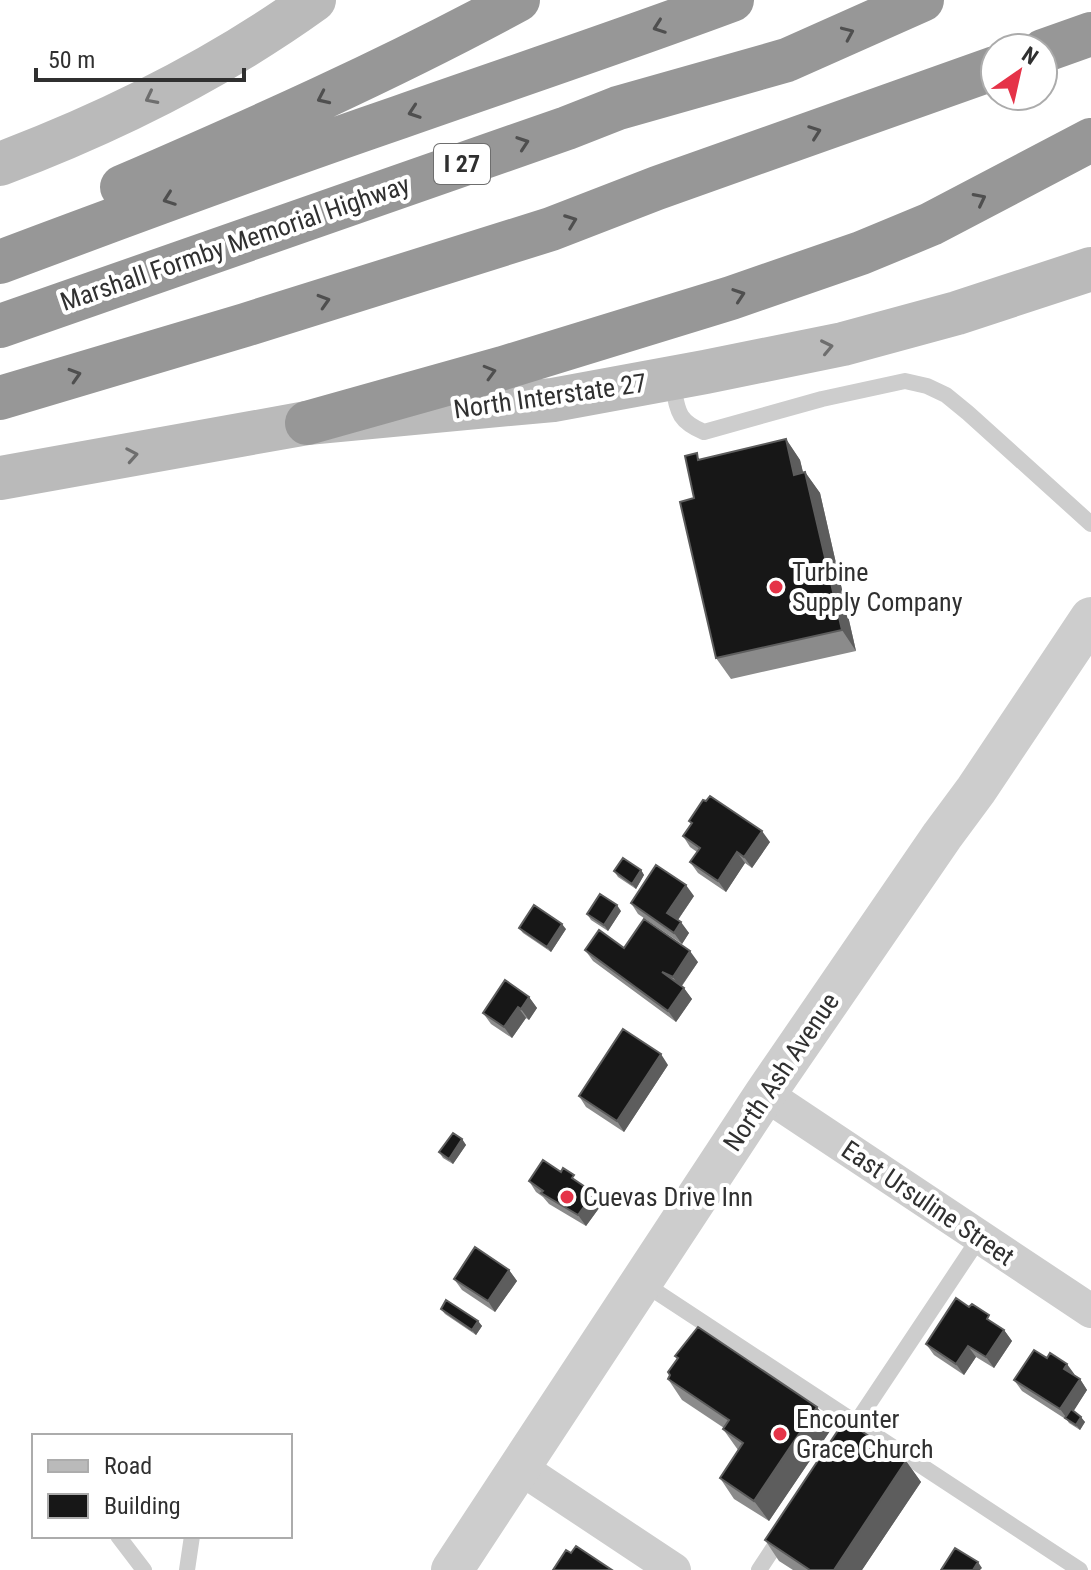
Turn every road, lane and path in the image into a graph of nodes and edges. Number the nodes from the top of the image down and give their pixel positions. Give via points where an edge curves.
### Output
1 (314, 0) edge
2 (518, 0) edge
3 (732, 0) edge
4 (922, 0) edge
5 (1091, 34) edge
6 (1059, 45) edge
7 (979, 74) edge
8 (1091, 140) edge
9 (0, 164) edge
10 (0, 238) edge
11 (0, 262) edge
12 (1091, 269) edge
13 (0, 326) edge
14 (671, 378) junction
15 (0, 398) edge
16 (307, 423) junction
17 (0, 478) edge
18 (1091, 524) edge
19 (1091, 618) edge
20 (765, 1094) junction
21 (980, 1237) junction
22 (642, 1282) junction
23 (1091, 1311) edge
24 (857, 1422) junction
25 (841, 1447) edge
26 (519, 1467) junction
27 (792, 1521) edge
28 (120, 1538) edge
29 (192, 1538) edge
30 (144, 1570) edge
31 (187, 1570) edge
32 (452, 1570) edge
33 (674, 1570) edge
34 (759, 1570) edge
35 (1080, 1570) edge

1 -> 9 main road via 261,38 180,84 109,120
2 -> 10 highway via 274,121
3 -> 11 highway, I 27
13 -> 4 highway, Marshall Formby Memorial Highway / I 27 via 618,108 787,60
5 - 6 highway
15 -> 7 highway via 551,229
16 -> 8 highway via 534,359 861,253 931,224
14 -> 12 main road, North Interstate 27 via 843,344
14 - 16 main road, North Interstate 27 via 553,400
14 - 18 lane via 686,425 704,432 905,381 927,386 968,413
17 -> 16 main road, North Interstate 27
19 - 20 street, North Ash Avenue
20 - 21 street, East Ursuline Street
20 - 22 street, North Ash Avenue
21 - 23 street, East Ursuline Street
21 - 24 lane
22 - 24 lane
22 - 26 street, North Ash Avenue
24 - 25 lane
24 - 35 lane
26 - 32 street, North Ash Avenue
26 - 33 street
27 - 34 lane
28 - 30 lane
29 - 31 lane

